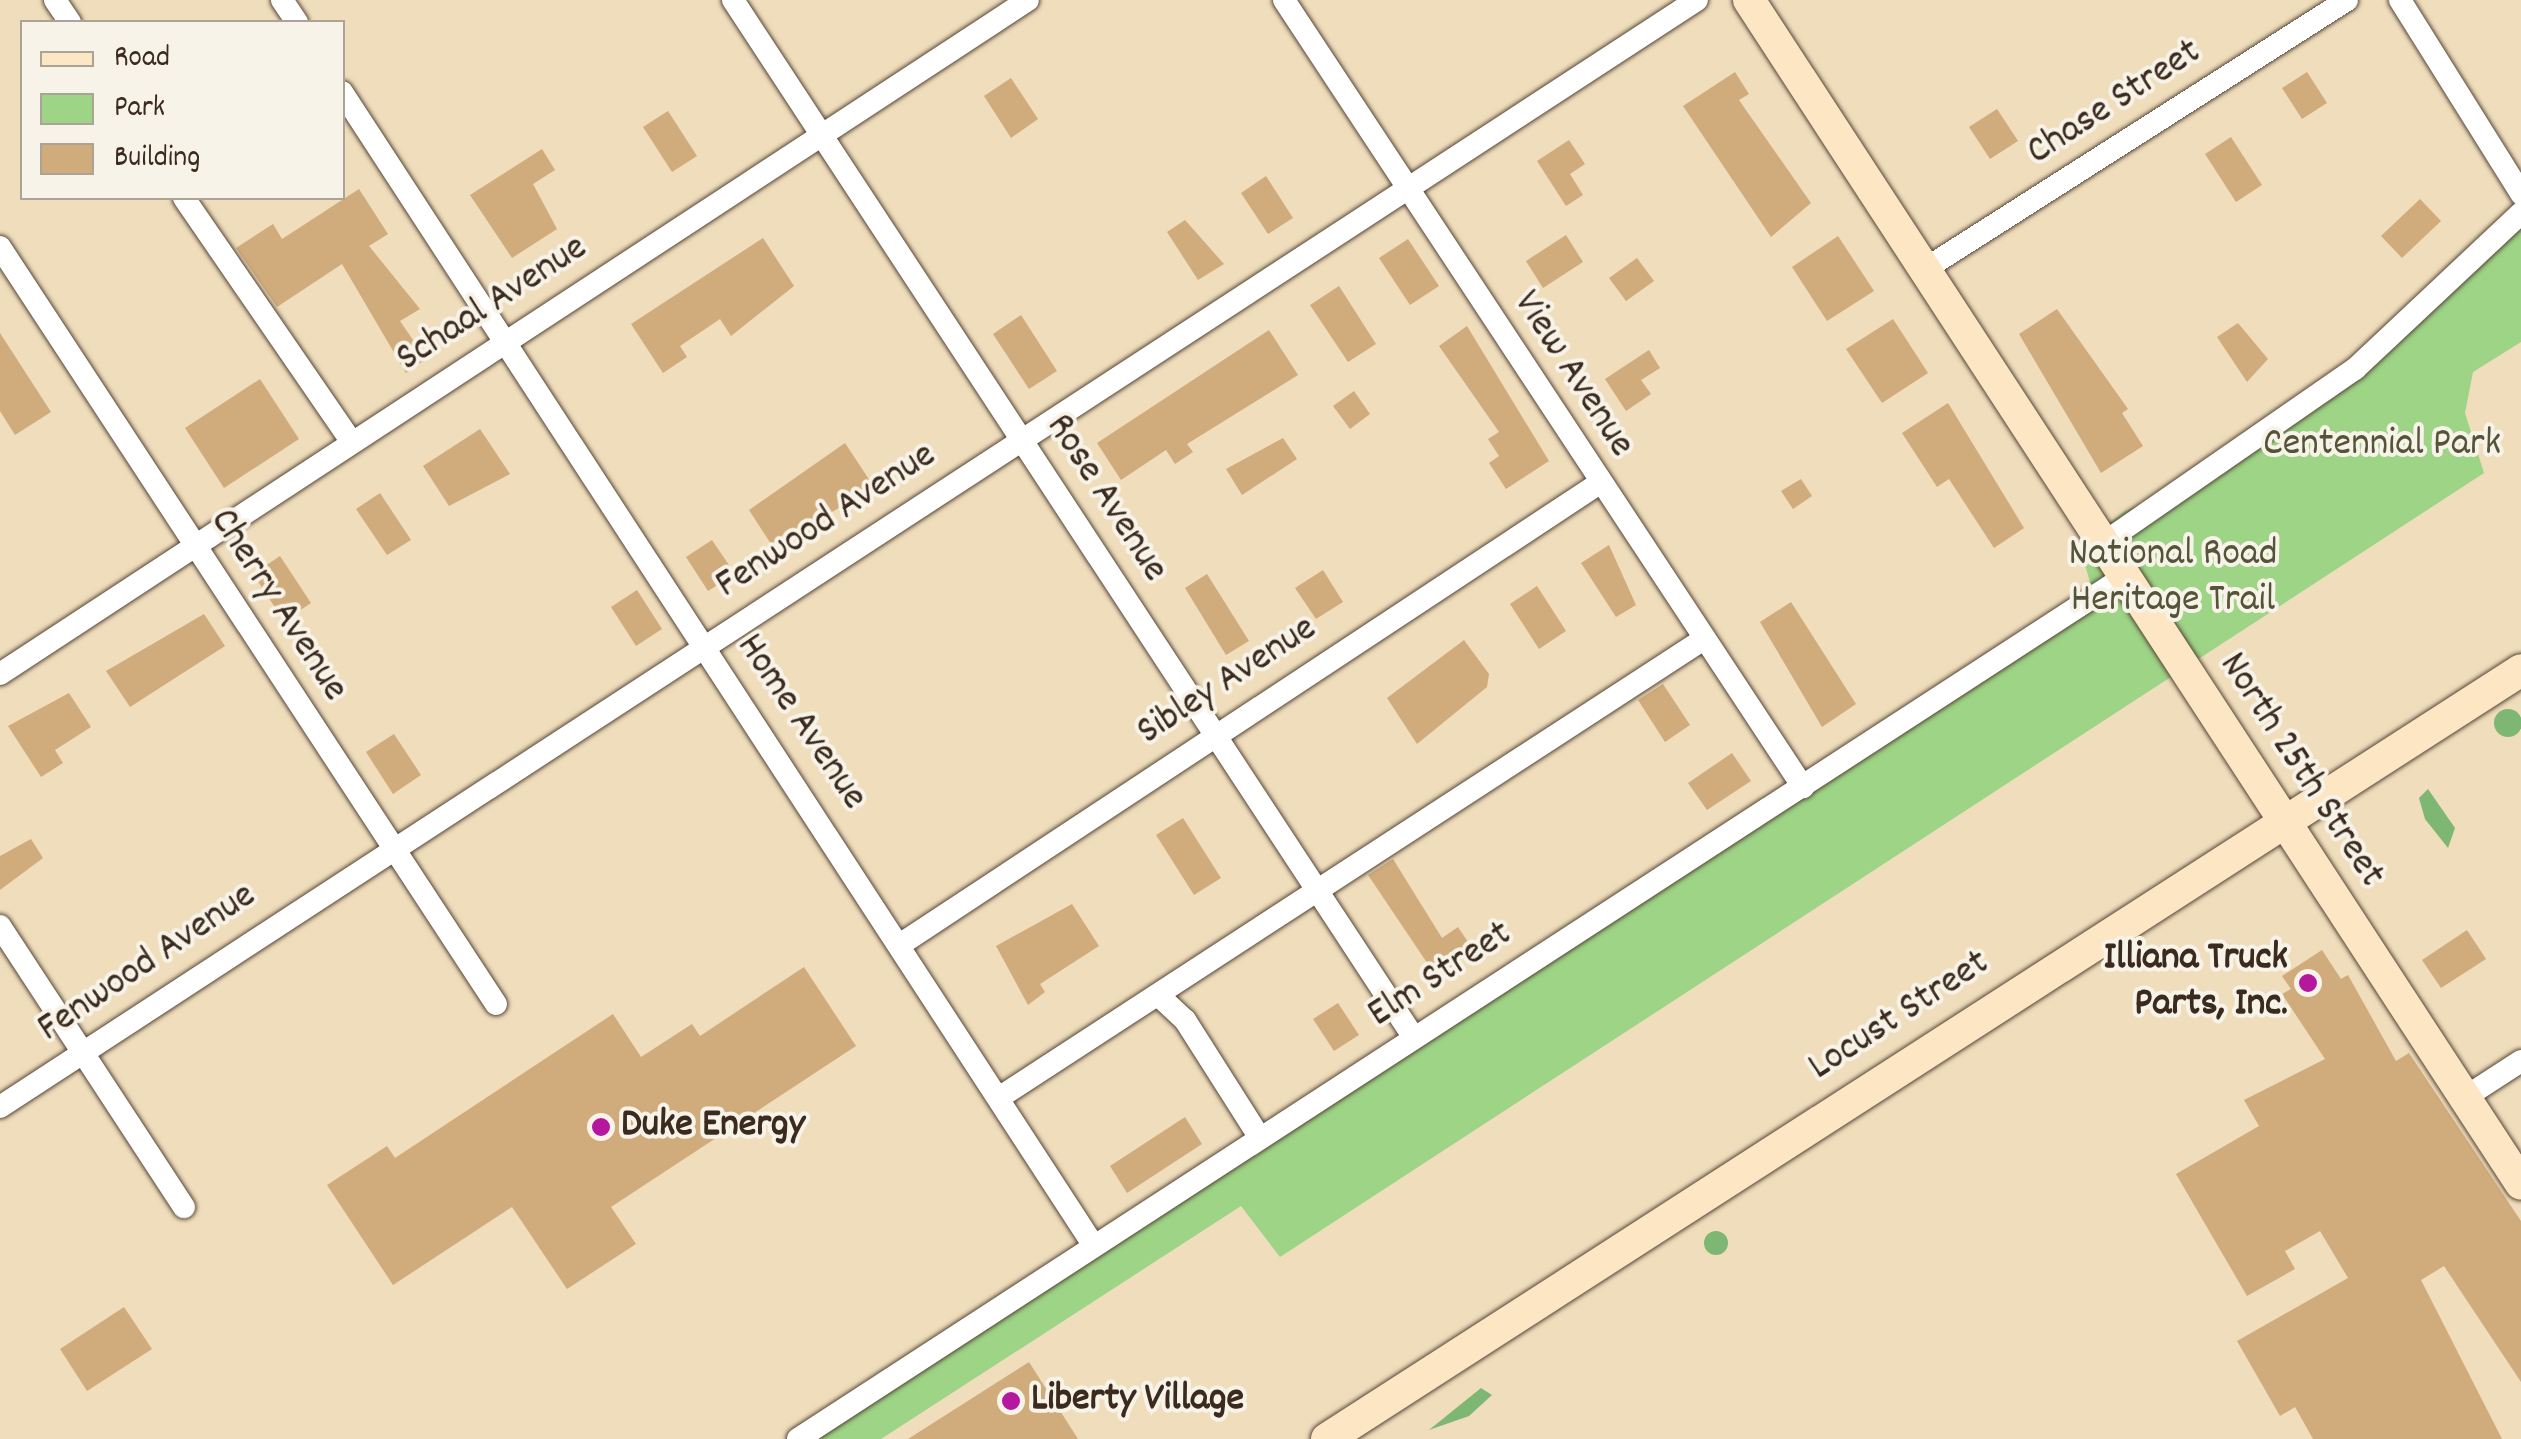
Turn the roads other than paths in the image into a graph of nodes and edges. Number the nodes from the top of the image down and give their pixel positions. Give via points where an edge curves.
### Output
1 (733, 0) edge
2 (1028, 0) edge
3 (1284, 0) edge
4 (1696, 0) edge
5 (1749, 0) edge
6 (2348, 0) edge
7 (2400, 0) edge
8 (345, 97) edge
9 (822, 136) junction
10 (2518, 187) edge
11 (1406, 188) junction
12 (185, 200) edge
13 (2521, 213) edge
14 (0, 247) edge
15 (1922, 272) junction
16 (506, 342) junction
17 (1021, 439) junction
18 (351, 441) junction
19 (1598, 484) junction
20 (2102, 544) junction
21 (194, 547) junction
22 (2124, 577) junction
23 (1704, 640) junction
24 (705, 647) junction
25 (2521, 670) edge
26 (0, 674) edge
27 (1210, 738) junction
28 (1804, 787) junction
29 (2280, 822) junction
30 (392, 848) junction
31 (1315, 892) junction
32 (0, 926) edge
33 (901, 944) junction
34 (1158, 995) junction
35 (496, 1004) dead end
36 (1414, 1038) junction
37 (83, 1052) junction
38 (2521, 1061) edge
39 (1000, 1097) junction
40 (2464, 1098) junction
41 (0, 1107) edge
42 (1260, 1138) junction
43 (2521, 1184) edge
44 (184, 1207) dead end
45 (1094, 1246) junction
46 (798, 1439) edge
47 (1327, 1439) edge

1 - 9 street, Rose Avenue
2 - 9 street, Schaal Avenue
3 - 11 street, View Avenue
4 - 11 street, Fenwood Avenue
5 - 15 street, North 25th Street
6 - 15 street, Chase Street
7 - 10 street
8 - 16 street, Home Avenue
9 - 16 street, Schaal Avenue
9 - 17 street, Rose Avenue
11 - 17 street, Fenwood Avenue
11 - 19 street, View Avenue
12 - 18 street
13 - 20 street via 2355,369
14 - 21 street, Cherry Avenue
15 - 20 street, North 25th Street
16 - 18 street, Schaal Avenue
16 - 24 street, Home Avenue
17 - 24 street, Fenwood Avenue
17 - 27 street, Rose Avenue
18 - 21 street, Schaal Avenue
19 - 23 street, View Avenue
19 - 27 street, Sibley Avenue
20 - 22 street, North 25th Street
21 - 26 street, Schaal Avenue
21 - 30 street, Cherry Avenue
22 - 28 street, Elm Street
22 - 29 street, North 25th Street
23 - 28 street, View Avenue
23 - 31 street
24 - 30 street, Fenwood Avenue
24 - 33 street, Home Avenue
25 - 29 street, Locust Street
27 - 31 street, Rose Avenue
27 - 33 street, Sibley Avenue
28 - 36 street, Elm Street
29 - 40 street, North 25th Street
29 - 47 street, Locust Street
30 - 35 street, Cherry Avenue
30 - 37 street, Fenwood Avenue
31 - 34 street
31 - 36 street, Rose Avenue
32 - 37 street
33 - 39 street, Home Avenue
34 - 39 street
34 - 42 street via 1186,1020
36 - 42 street, Elm Street
37 - 41 street, Fenwood Avenue
37 - 44 street
38 - 40 street
39 - 45 street, Home Avenue
40 - 43 street, North 25th Street
42 - 45 street, Elm Street
45 - 46 street, Elm Street

